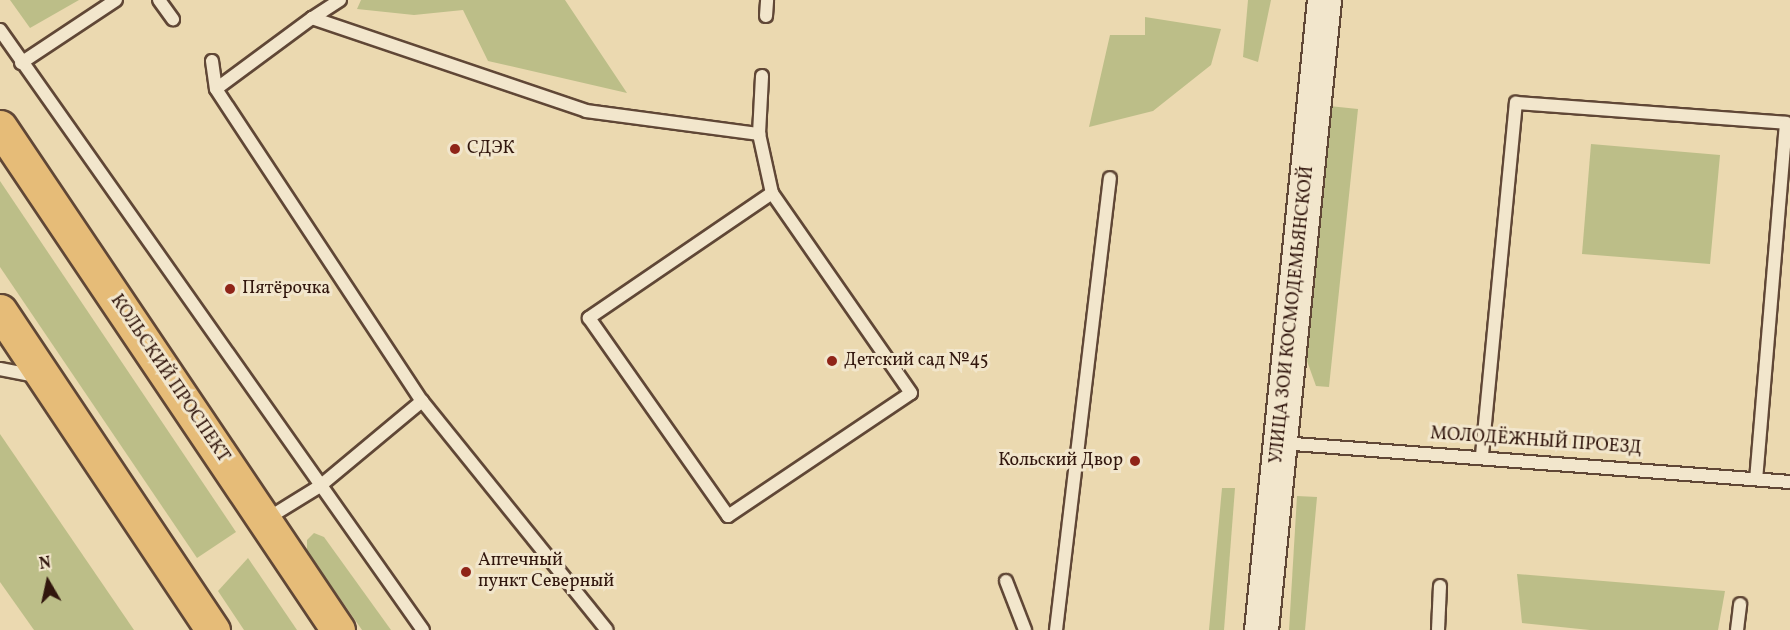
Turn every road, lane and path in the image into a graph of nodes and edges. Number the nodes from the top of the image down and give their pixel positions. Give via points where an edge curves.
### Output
1 (116, 0) edge
2 (159, 0) edge
3 (340, 0) edge
4 (767, 0) edge
5 (1324, 0) edge
6 (766, 16) dead end
7 (312, 18) junction
8 (173, 19) dead end
9 (0, 30) edge
10 (212, 61) dead end
11 (21, 63) junction
12 (762, 76) dead end
13 (216, 89) junction
14 (0, 127) edge
15 (759, 134) junction
16 (1110, 178) dead end
17 (772, 193) junction
18 (0, 311) edge
19 (0, 369) edge
20 (43, 377) junction
21 (422, 401) junction
22 (1280, 442) junction
23 (1482, 455) junction
24 (1756, 478) junction
25 (1790, 482) edge
26 (320, 486) junction
27 (264, 520) junction
28 (1006, 581) dead end
29 (1440, 586) dead end
30 (1740, 604) dead end
31 (213, 630) edge
32 (338, 630) edge
33 (423, 630) edge
34 (607, 630) edge
35 (1025, 630) edge
36 (1056, 630) edge
37 (1262, 630) edge
38 (1438, 630) edge
39 (1737, 630) edge

1 - 11 lane
2 - 8 lane
3 - 7 lane
4 - 6 lane
5 - 22 street, УЛИЦА ЗОИ КОСМОДЕМЬЯНСКОЙ
7 - 13 lane
7 - 15 lane via 586,111
9 - 11 lane
10 - 13 lane
11 - 26 lane
12 - 15 lane
13 - 21 lane
14 - 27 main road, КОЛЬСКИЙ ПРОСПЕКТ
15 - 17 lane
16 - 36 lane
17 - 17 lane via 589,318 728,516 911,393
18 - 20 main road
19 - 20 lane
20 - 31 main road
21 - 26 lane
21 - 34 lane
22 - 23 lane, МОЛОДЁЖНЫЙ ПРОЕЗД
22 - 37 street, УЛИЦА ЗОИ КОСМОДЕМЬЯНСКОЙ
23 - 24 lane, МОЛОДЁЖНЫЙ ПРОЕЗД
23 - 24 lane via 1516,104 1785,123
24 - 25 lane, МОЛОДЁЖНЫЙ ПРОЕЗД
26 - 27 lane
26 - 33 lane
27 - 32 main road, КОЛЬСКИЙ ПРОСПЕКТ
28 - 35 lane
29 - 38 lane
30 - 39 lane

